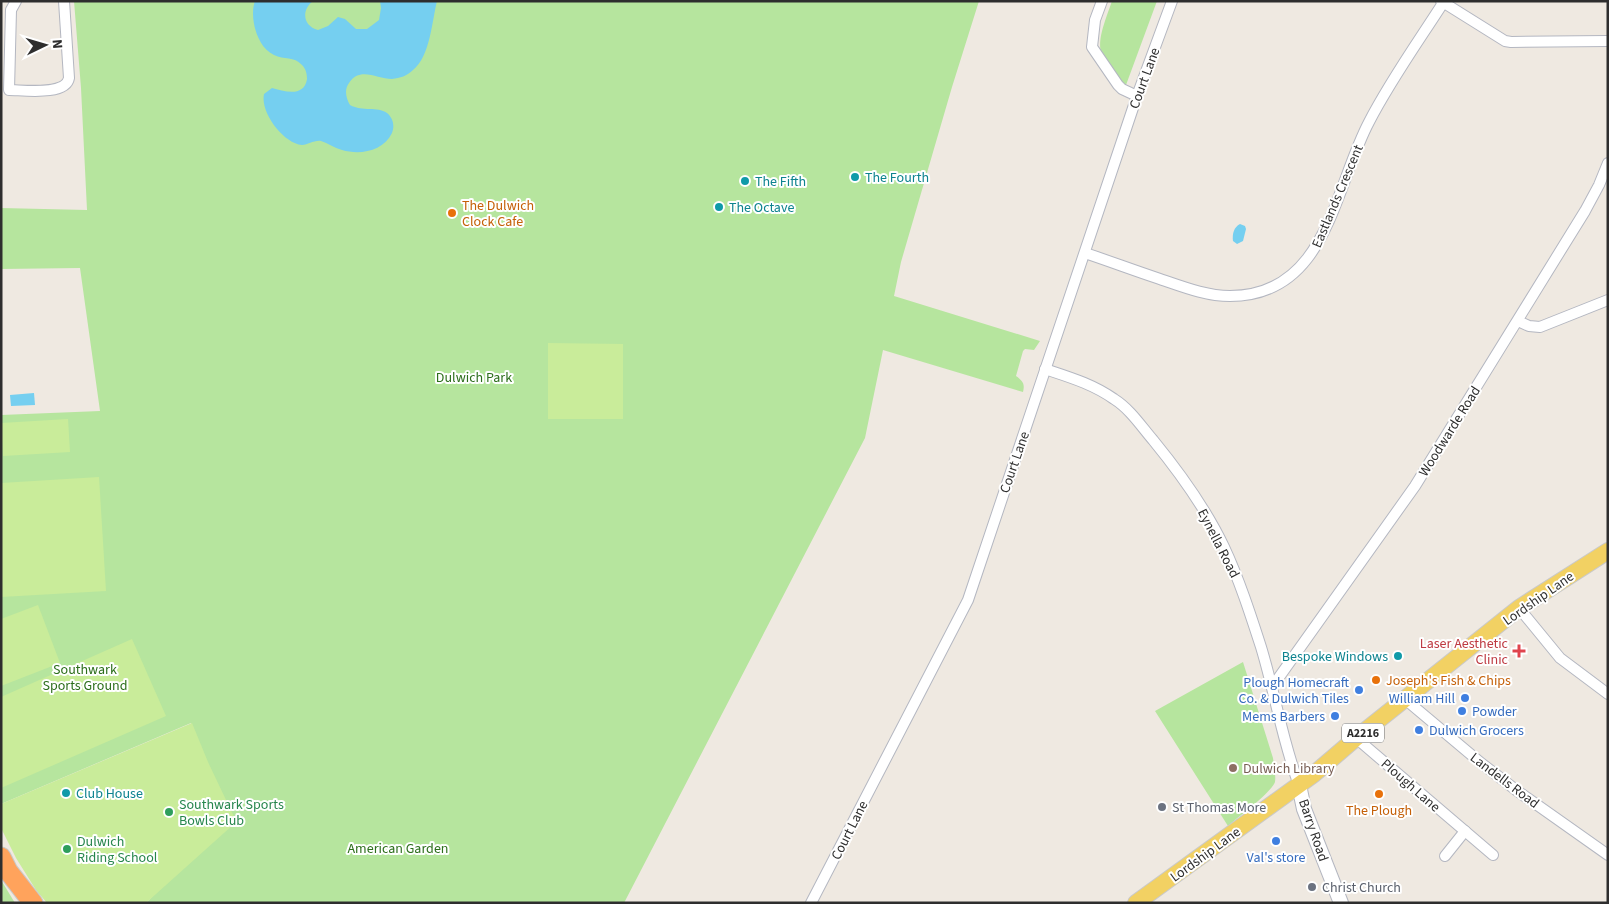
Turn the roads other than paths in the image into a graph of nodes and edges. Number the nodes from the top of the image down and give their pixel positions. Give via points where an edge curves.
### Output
1 (16, 1) edge
2 (64, 1) edge
3 (1102, 1) edge
4 (1172, 1) edge
5 (1442, 2) edge
6 (1608, 41) edge
7 (5, 90) edge
8 (1137, 96) junction
9 (1608, 163) edge
10 (1085, 253) junction
11 (1608, 300) edge
12 (1518, 322) junction
13 (1045, 369) junction
14 (1608, 551) edge
15 (1519, 608) junction
16 (1272, 687) junction
17 (1608, 694) edge
18 (1406, 700) junction
19 (1356, 738) junction
20 (1300, 785) junction
21 (1465, 831) junction
22 (1493, 855) dead end
23 (1608, 855) edge
24 (1445, 856) dead end
25 (1, 857) edge
26 (33, 903) edge
27 (811, 903) edge
28 (1136, 903) edge
29 (1341, 903) edge

1 - 7 street via 11,10
2 - 7 street via 68,83 49,91
3 - 8 street via 1092,47 1118,85
4 - 8 street, Court Lane
5 - 6 street via 1505,41
5 - 10 street, Eastlands Crescent via 1368,122 1316,247 1284,281 1254,293 1219,295 1193,290
8 - 10 street, Court Lane
9 - 12 street, Woodwarde Road via 1586,212
10 - 13 street, Court Lane
11 - 12 street via 1540,326
12 - 16 street, Woodwarde Road via 1415,486
13 - 16 street, Eynella Road via 1082,382 1122,405 1185,482 1232,564
13 - 27 street, Court Lane via 968,600
14 - 15 main road, Lordship Lane / A2216
15 - 17 street via 1560,658
15 - 18 main road, Lordship Lane / A2216
16 - 20 street, Eynella Road via 1284,739
18 - 19 main road, Lordship Lane / A2216
18 - 23 street, Landells Road via 1495,774
19 - 20 main road, Lordship Lane / A2216
19 - 21 street, Plough Lane
20 - 28 main road, Lordship Lane / A2216
20 - 29 main road, Barry Road via 1304,809
21 - 22 street, Plough Lane
21 - 24 street
25 - 26 highway

